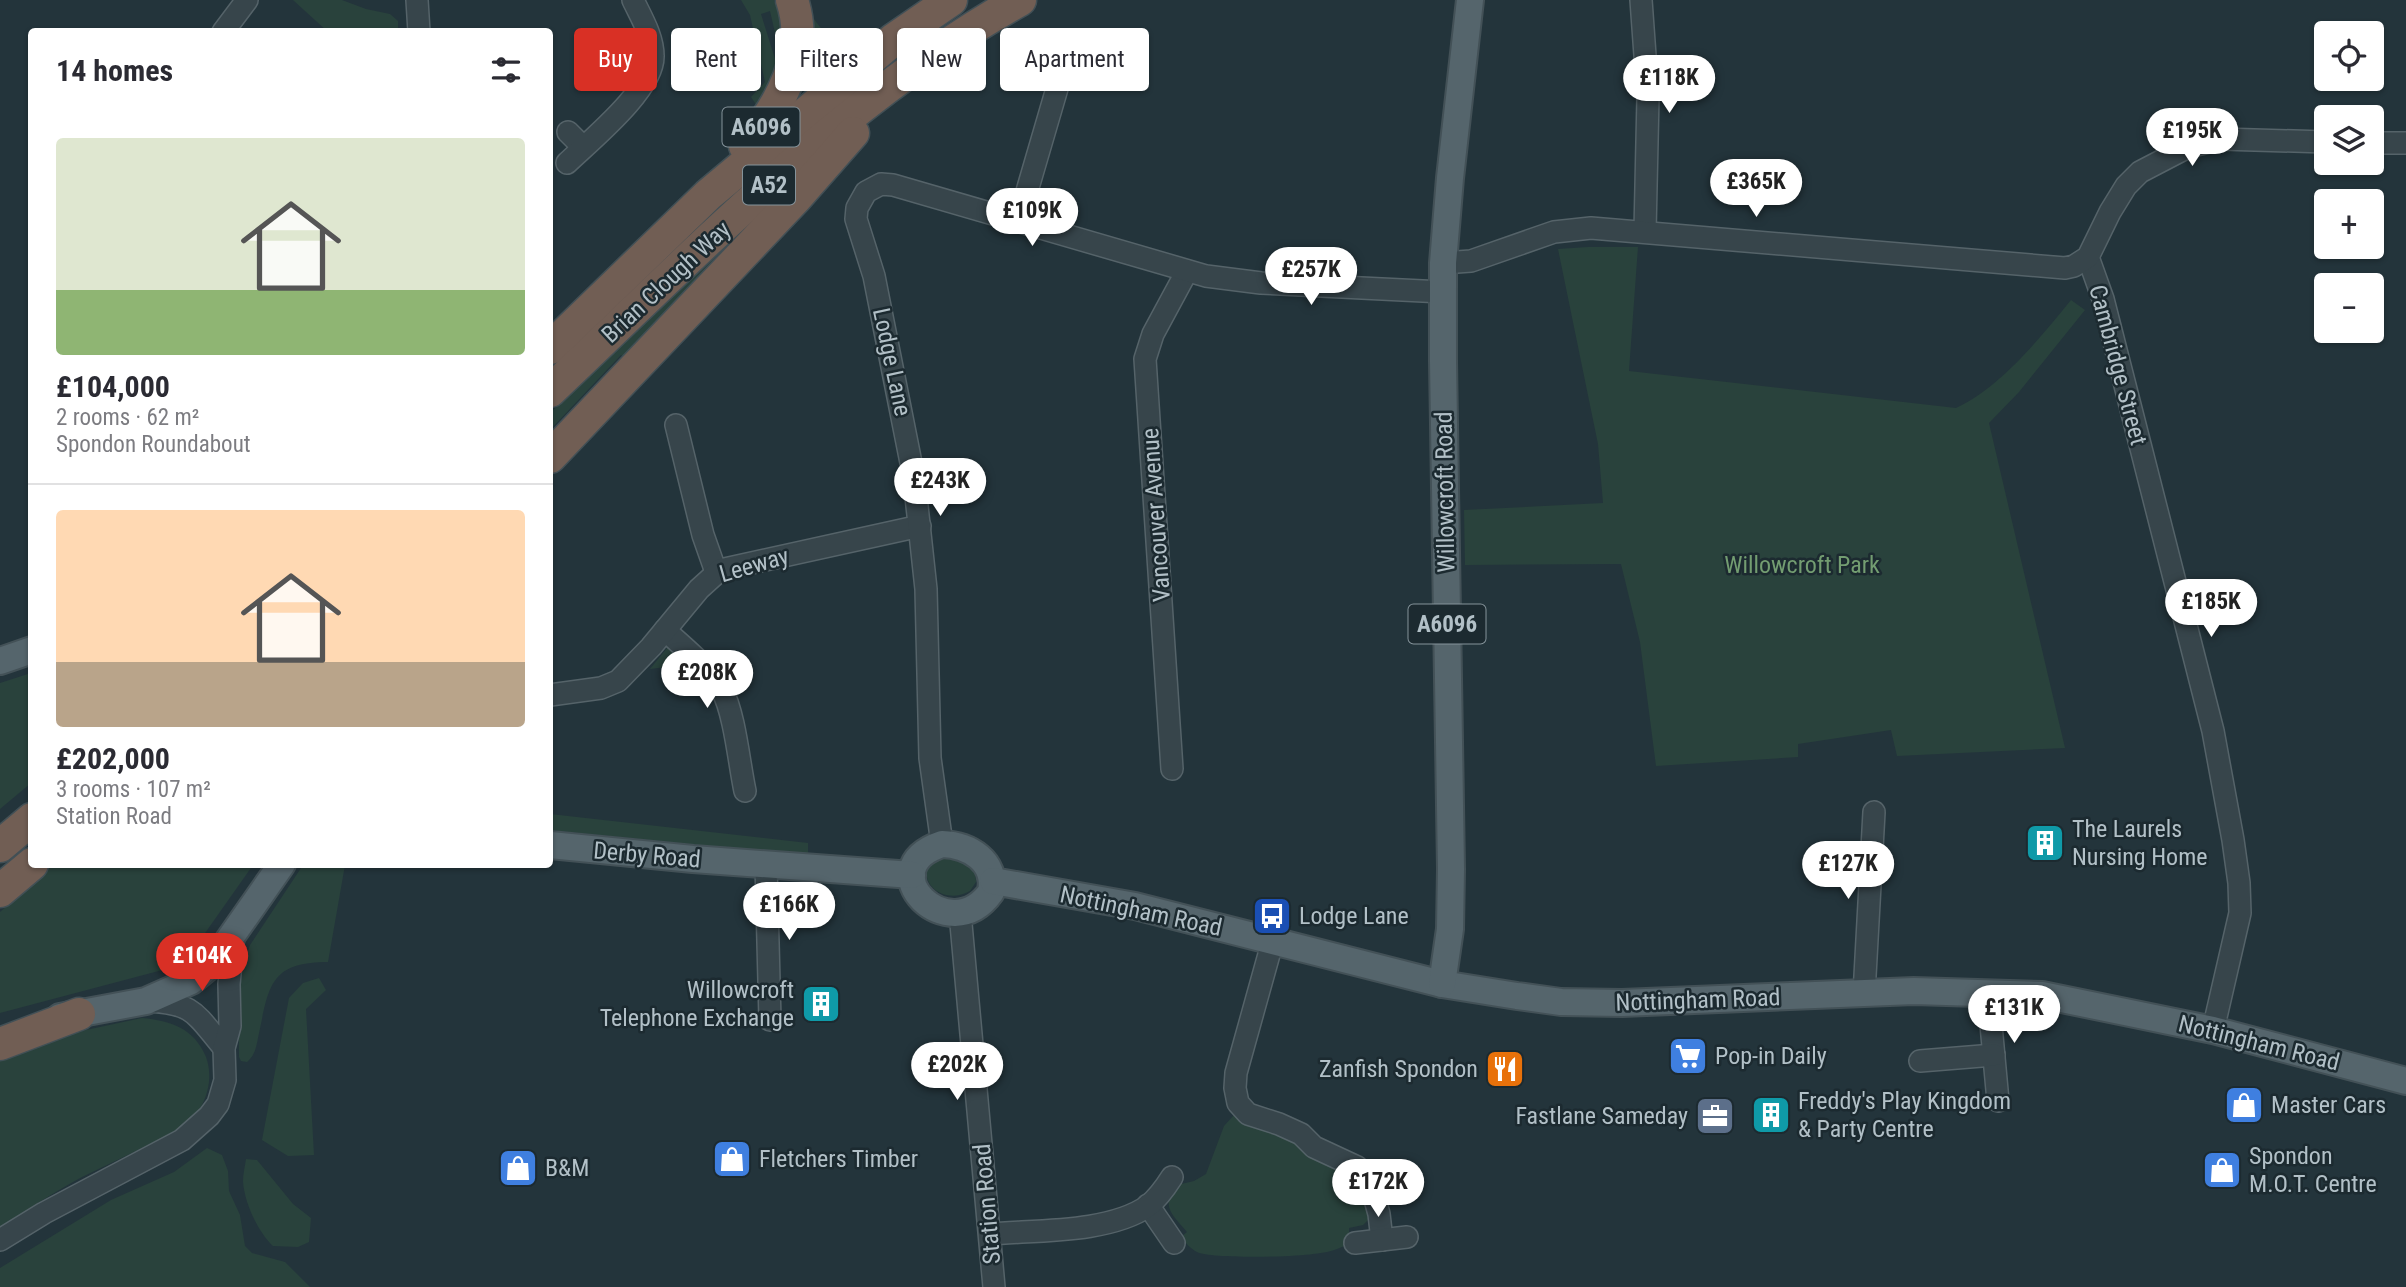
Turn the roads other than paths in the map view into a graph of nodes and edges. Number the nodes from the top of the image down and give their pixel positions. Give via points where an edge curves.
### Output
1 (247, 0) edge
2 (417, 0) edge
3 (633, 0) edge
4 (792, 0) edge
5 (951, 0) edge
6 (1020, 0) edge
7 (1470, 0) edge
8 (1641, 0) edge
9 (226, 28) edge
10 (419, 28) edge
11 (1056, 91) edge
12 (883, 93) junction
13 (2314, 142) edge
14 (2384, 144) edge
15 (2405, 147) edge
16 (567, 163) dead end
17 (708, 195) junction
18 (1018, 222) junction
19 (1645, 231) junction
20 (2088, 257) junction
21 (641, 259) junction
22 (1443, 263) junction
23 (1187, 271) junction
24 (1443, 292) junction
25 (553, 315) edge
26 (553, 345) edge
27 (553, 388) edge
28 (676, 425) dead end
29 (553, 454) edge
30 (920, 526) junction
31 (716, 572) junction
32 (665, 630) junction
33 (28, 651) edge
34 (0, 661) edge
35 (553, 694) edge
36 (1172, 769) dead end
37 (745, 792) dead end
38 (1874, 812) dead end
39 (28, 822) edge
40 (942, 844) junction
41 (553, 845) edge
42 (0, 846) edge
43 (766, 864) junction
44 (28, 867) edge
45 (279, 868) edge
46 (912, 875) junction
47 (993, 881) junction
48 (0, 891) edge
49 (960, 913) junction
50 (234, 934) junction
51 (1273, 940) junction
52 (1442, 984) junction
53 (1988, 992) junction
54 (1864, 993) junction
55 (146, 1001) junction
56 (79, 1014) junction
57 (769, 1020) dead end
58 (0, 1030) edge
59 (2213, 1030) junction
60 (0, 1044) edge
61 (224, 1048) junction
62 (1994, 1055) junction
63 (1920, 1061) dead end
64 (2406, 1081) edge
65 (1998, 1101) dead end
66 (1172, 1177) dead end
67 (1148, 1205) junction
68 (990, 1234) junction
69 (1407, 1237) dead end
70 (0, 1240) edge
71 (1381, 1240) junction
72 (1174, 1243) dead end
73 (1355, 1243) dead end
74 (994, 1287) edge

1 - 9 street
2 - 10 street
3 - 16 street via 652,47 649,75 638,92 576,140
4 - 17 highway, A6096 via 797,50 778,104
5 - 17 highway, Brian Clough Way / A52 via 893,40
6 - 12 highway, Brian Clough Way / A52 via 962,35
7 - 22 main road, Willowcroft Road / A6096
8 - 19 street via 1648,97
11 - 18 street
12 - 27 highway, Brian Clough Way / A52 via 743,208
12 - 29 highway via 796,198
13 - 20 street via 2221,139 2163,159 2126,186
14 - 15 street
17 - 21 highway, Brian Clough Way / A52
18 - 23 street
18 - 30 street, Lodge Lane via 893,186 870,189 857,208 900,398
19 - 20 street, Cambridge Street via 2037,266 2074,267
19 - 22 street, Cambridge Street via 1573,229 1471,261
20 - 59 street, Cambridge Street via 2106,311 2213,731 2233,840 2240,913
21 - 25 highway
21 - 26 highway, Brian Clough Way / A52
22 - 24 main road, Willowcroft Road / A6096
23 - 24 street via 1261,283
23 - 36 street, Vancouver Avenue via 1153,334 1145,359
24 - 52 main road, Willowcroft Road / A6096 via 1451,869 1450,929
28 - 31 street
30 - 31 street, Leeway
30 - 40 street, Lodge Lane via 930,758
31 - 32 street, Leeway
32 - 35 street, Leeway via 627,673 610,685
32 - 37 street via 722,690
33 - 34 main road
38 - 54 street
39 - 42 highway
40 - 46 main road via 922,854
40 - 47 main road via 972,850
41 - 43 main road, Derby Road
43 - 46 main road, Derby Road
43 - 57 street
44 - 48 highway
45 - 50 main road
46 - 49 main road via 917,895 929,905
47 - 49 main road via 985,901
47 - 51 main road, Nottingham Road via 1135,906
49 - 68 street, Station Road
50 - 55 main road via 212,964 191,981
50 - 61 street via 230,1026
51 - 52 main road, Nottingham Road
51 - 71 street via 1236,1073 1238,1103 1248,1114 1301,1134 1314,1147 1357,1167 1370,1181
52 - 54 main road, Nottingham Road via 1561,1002
53 - 54 main road, Nottingham Road
53 - 59 main road, Nottingham Road via 2070,999
53 - 62 street
55 - 56 main road
55 - 61 street via 173,1002 190,1009
56 - 58 main road
56 - 60 highway
59 - 64 main road, Nottingham Road
61 - 70 street via 225,1080 218,1104 188,1136
62 - 63 street
62 - 65 street
66 - 67 street
67 - 68 street via 1111,1224
67 - 72 street
68 - 74 street, Station Road
69 - 71 street
71 - 73 street

